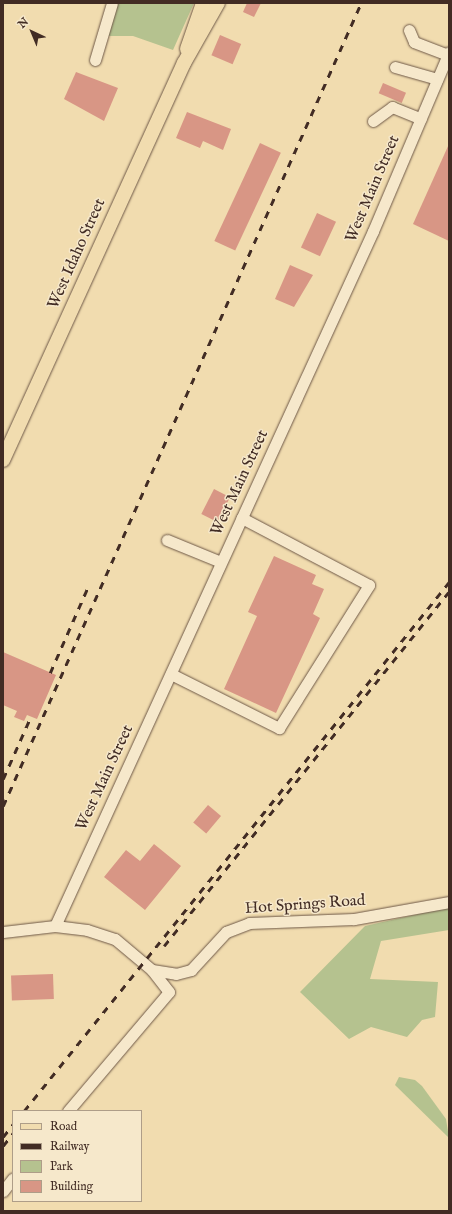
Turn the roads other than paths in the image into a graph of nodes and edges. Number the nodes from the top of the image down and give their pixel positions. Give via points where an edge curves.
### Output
1 (112, 3) edge
2 (218, 3) edge
3 (201, 6) edge
4 (409, 30) dead end
5 (448, 53) edge
6 (95, 60) dead end
7 (184, 62) junction
8 (395, 67) dead end
9 (437, 79) junction
10 (421, 119) junction
11 (373, 121) dead end
12 (3, 460) edge
13 (242, 518) junction
14 (167, 540) dead end
15 (221, 562) junction
16 (171, 674) junction
17 (449, 902) edge
18 (55, 926) junction
19 (3, 932) edge
20 (152, 970) junction
21 (69, 1110) edge
22 (12, 1179) edge
23 (3, 1191) edge

1 - 6 street
2 - 7 main road, West Idaho Street
3 - 7 main road, West Idaho Street
4 - 5 street via 414,42
5 - 9 street, West Main Street
7 - 12 main road, West Idaho Street
8 - 9 street
9 - 10 street, West Main Street
10 - 11 street via 392,107
10 - 13 street, West Main Street
13 - 15 street, West Main Street
13 - 16 street via 368,585 280,728
14 - 15 street
15 - 16 street, West Main Street
16 - 18 street, West Main Street
17 - 20 street, Hot Springs Road via 354,919 249,923 226,932 185,973
18 - 19 street
18 - 20 street via 87,930 114,939
20 - 21 street via 170,992
22 - 23 street

